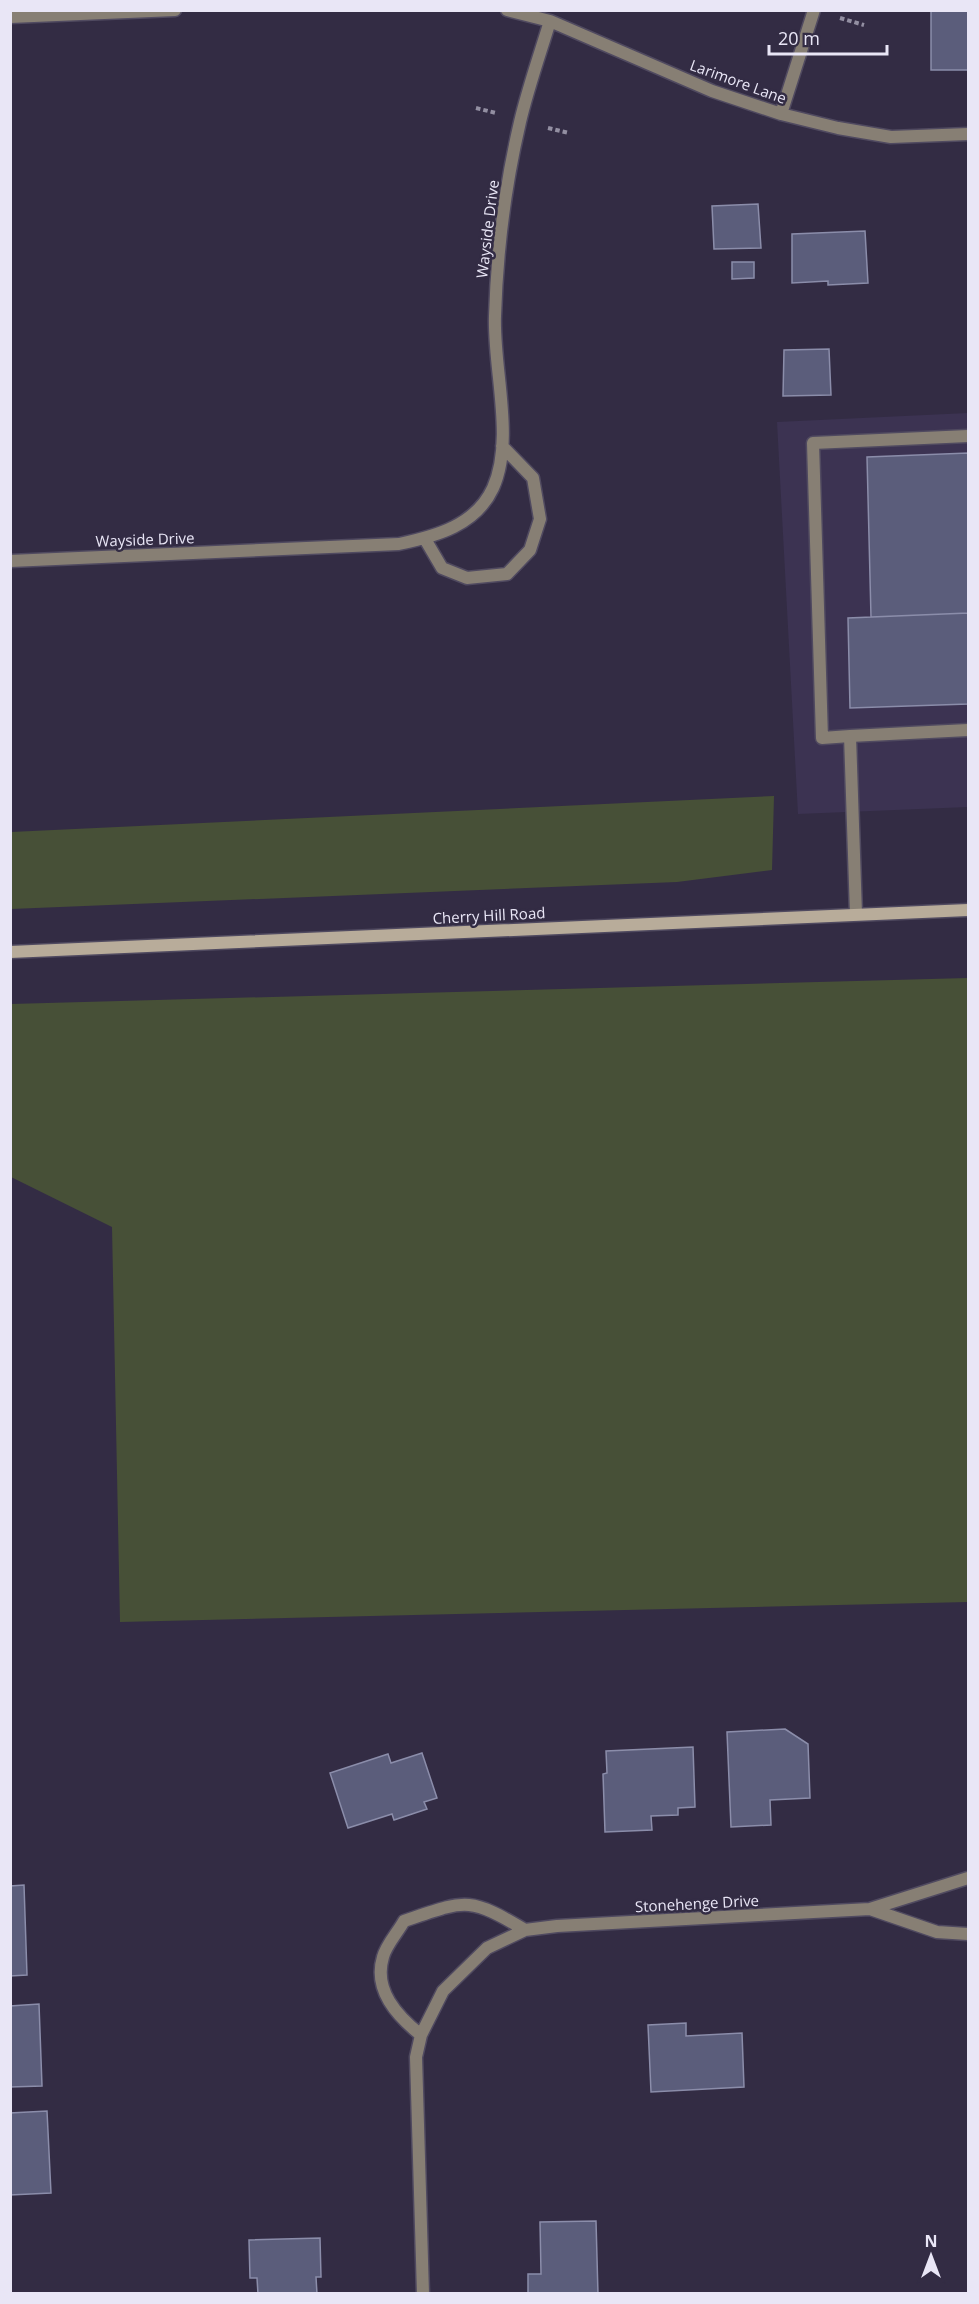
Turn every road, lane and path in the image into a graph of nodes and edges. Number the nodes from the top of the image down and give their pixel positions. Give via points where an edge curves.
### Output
1 (175, 10) edge
2 (507, 10) edge
3 (814, 10) edge
4 (10, 17) edge
5 (840, 18) dead end
6 (550, 21) junction
7 (864, 25) dead end
8 (476, 108) dead end
9 (500, 114) dead end
10 (781, 114) junction
11 (548, 128) dead end
12 (569, 133) dead end
13 (969, 134) edge
14 (969, 436) edge
15 (502, 446) junction
16 (425, 539) junction
17 (10, 561) edge
18 (969, 730) edge
19 (850, 736) junction
20 (969, 910) edge
21 (856, 915) junction
22 (10, 952) edge
23 (969, 1878) edge
24 (870, 1909) junction
25 (525, 1930) junction
26 (969, 1934) edge
27 (421, 2035) junction
28 (423, 2294) edge

1 - 4 street
2 - 6 street, Larimore Lane
3 - 10 street
5 - 7 path
6 - 10 street, Larimore Lane via 712,91
6 - 15 street, Wayside Drive via 520,120 501,219 494,318
8 - 9 path
10 - 13 street, Larimore Lane via 891,137
11 - 12 path
14 - 19 street via 813,444 822,738
15 - 16 street, Wayside Drive via 492,488 477,513
15 - 16 street via 532,478 540,519 530,550 507,574 467,578 442,568
16 - 17 street, Wayside Drive via 399,544
18 - 19 street
19 - 21 street
20 - 21 main road, Cherry Hill Road
21 - 22 main road, Cherry Hill Road
23 - 24 street, Stonehenge Drive
24 - 25 street, Stonehenge Drive
24 - 26 street, Stonehenge Drive via 937,1932
25 - 27 street, Stonehenge Drive via 487,1948 460,1972 443,1990
25 - 27 street via 486,1907 456,1903 404,1921 383,1957 382,1989 399,2018
27 - 28 street, Stonehenge Drive via 416,2057

